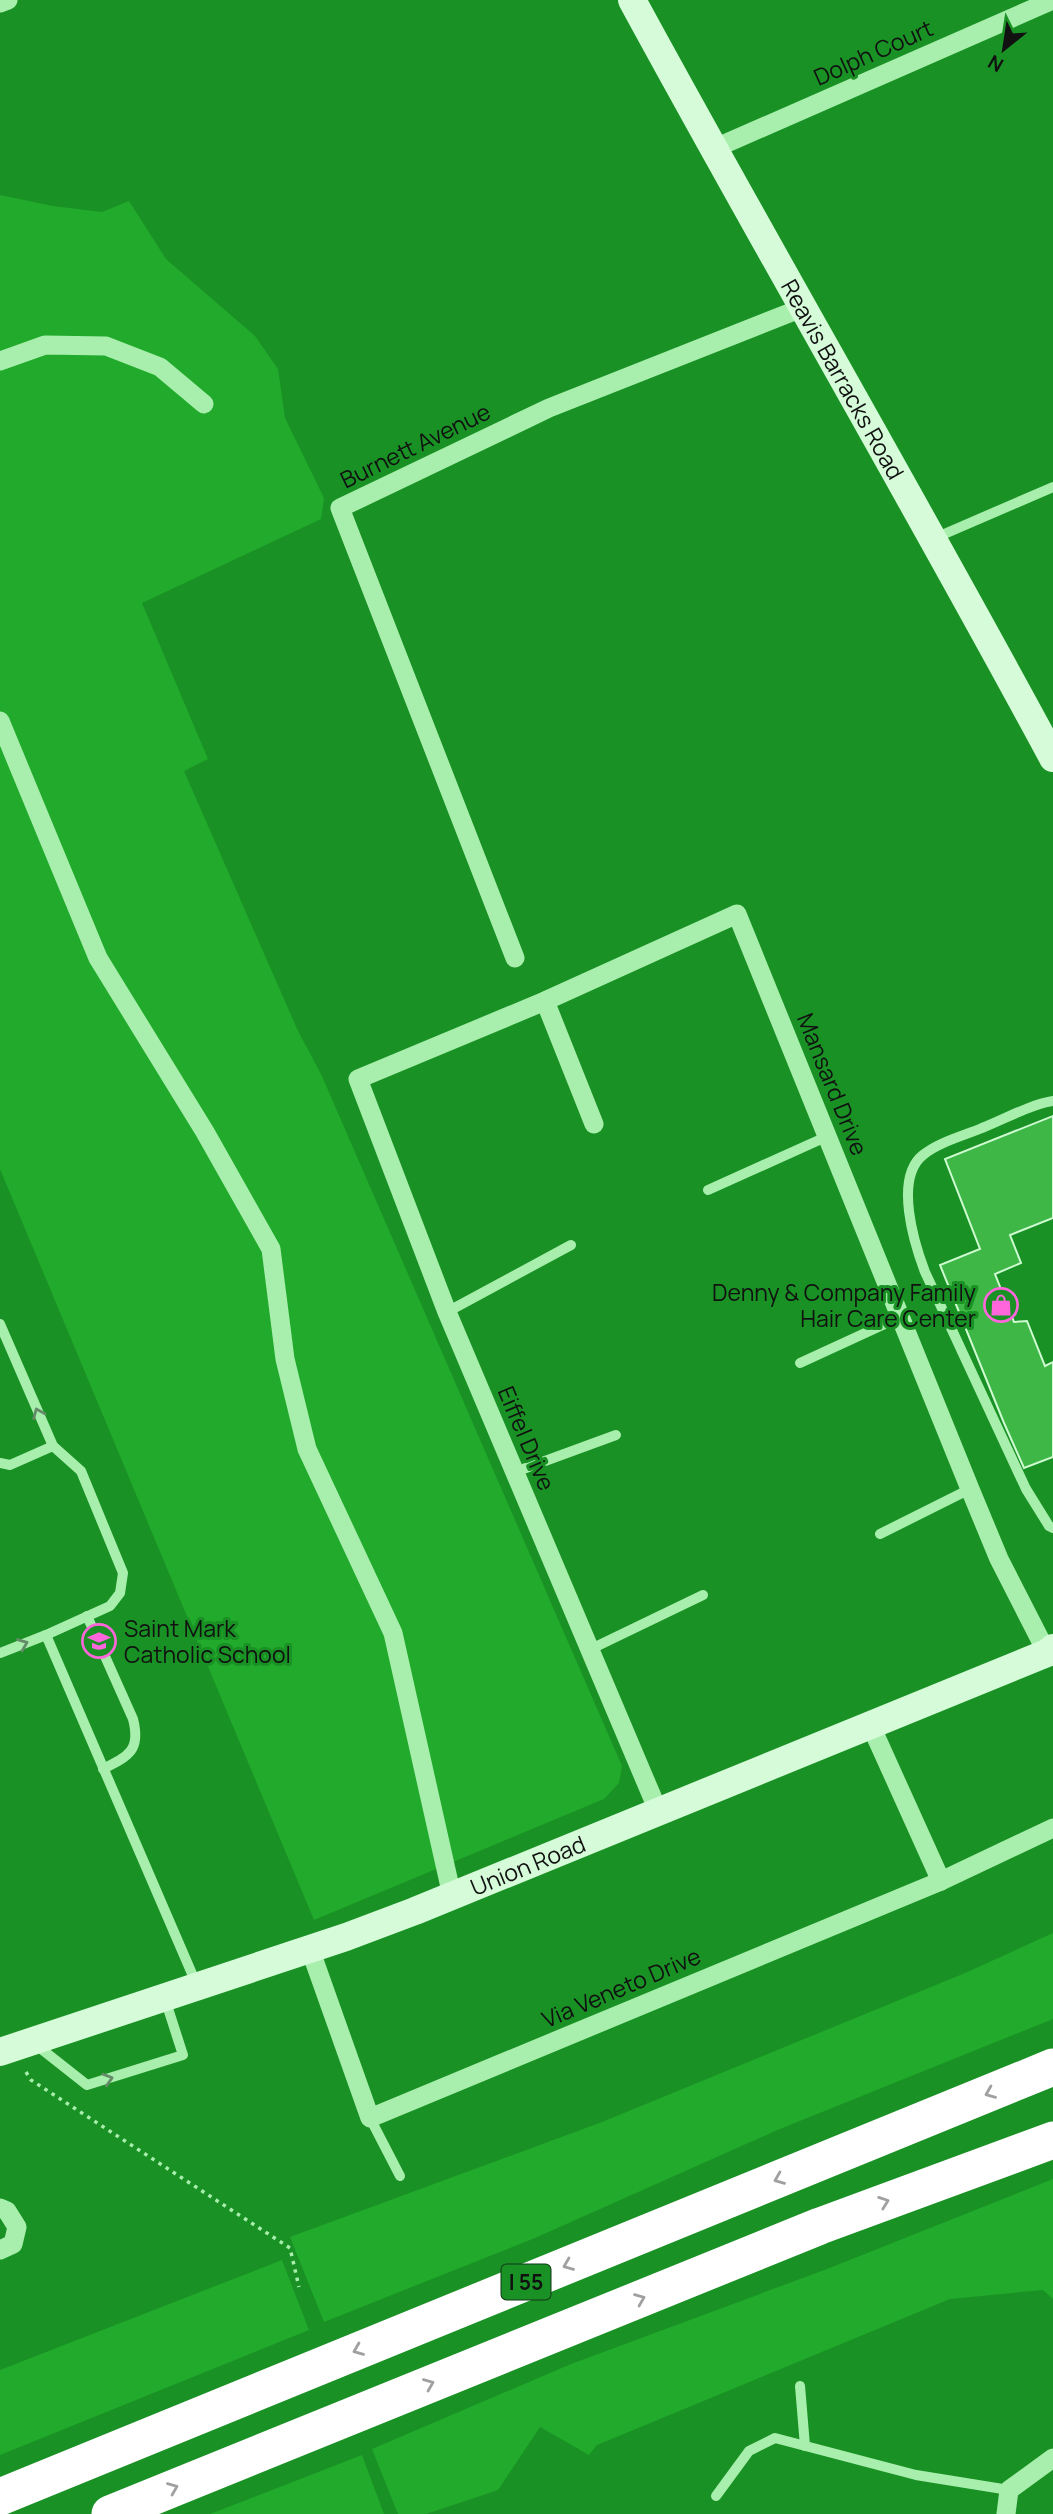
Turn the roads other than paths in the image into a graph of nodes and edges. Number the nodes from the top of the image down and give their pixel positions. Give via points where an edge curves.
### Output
1 (8, 0) edge
2 (632, 0) edge
3 (1053, 0) edge
4 (0, 3) edge
5 (713, 149) junction
6 (802, 308) junction
7 (0, 361) edge
8 (204, 404) dead end
9 (1053, 487) edge
10 (934, 538) junction
11 (0, 721) edge
12 (1053, 758) edge
13 (515, 958) dead end
14 (545, 1001) junction
15 (358, 1079) joint
16 (1053, 1101) edge
17 (594, 1124) dead end
18 (828, 1136) junction
19 (708, 1190) dead end
20 (571, 1245) dead end
21 (447, 1312) junction
22 (900, 1317) junction
23 (0, 1324) edge
24 (800, 1363) dead end
25 (616, 1435) dead end
26 (52, 1446) junction
27 (0, 1463) edge
28 (515, 1472) junction
29 (970, 1489) junction
30 (1053, 1528) edge
31 (880, 1534) dead end
32 (704, 1595) dead end
33 (87, 1616) junction
34 (46, 1635) junction
35 (591, 1649) junction
36 (1051, 1651) edge
37 (0, 1653) edge
38 (871, 1726) junction
39 (103, 1769) junction
40 (659, 1813) junction
41 (1053, 1828) edge
42 (941, 1881) junction
43 (452, 1896) junction
44 (310, 1949) junction
45 (198, 1987) junction
46 (164, 1997) junction
47 (32, 2041) junction
48 (0, 2052) edge
49 (1053, 2067) edge
50 (370, 2118) junction
51 (1053, 2140) edge
52 (400, 2176) dead end
53 (0, 2208) edge
54 (0, 2250) edge
55 (800, 2386) dead end
56 (805, 2446) junction
57 (1053, 2458) edge
58 (1009, 2490) junction
59 (716, 2496) dead end
60 (0, 2497) edge
61 (110, 2514) edge
62 (1006, 2514) edge

1 - 4 street
2 - 5 main road, Reavis Barracks Road
3 - 5 street, Dolph Court
5 - 6 main road, Reavis Barracks Road
6 - 10 main road, Reavis Barracks Road
6 - 13 street, Burnett Avenue via 549,408 340,508
7 - 8 street via 44,345 106,346 160,367
9 - 10 lane
10 - 12 main road, Reavis Barracks Road
11 - 43 street via 98,958 271,1250 285,1359 307,1449 393,1633
14 - 15 street, Mansard Drive
14 - 17 street
14 - 18 street, Mansard Drive via 737,914
15 - 21 street, Eiffel Drive
16 - 30 lane via 923,1155 911,1170 908,1198 925,1272 1026,1489
18 - 19 lane
18 - 22 street, Mansard Drive
20 - 21 lane
21 - 28 street, Eiffel Drive
22 - 24 lane
22 - 29 street, Mansard Drive
26 -> 23 lane
25 - 28 lane
26 - 27 lane via 10,1465
26 - 33 lane via 81,1471 123,1573 120,1593 110,1606
28 - 35 street, Eiffel Drive
29 - 31 lane
29 - 36 street, Mansard Drive via 999,1559
32 - 35 lane
33 - 34 lane
33 - 39 lane via 137,1734 125,1758
37 -> 34 lane
34 - 39 lane
35 - 40 street, Eiffel Drive
36 - 38 main road, Union Road
38 - 40 main road, Union Road
38 - 42 street
39 - 45 lane
40 - 43 main road, Union Road
41 - 42 street, Via Veneto Drive
42 - 50 street, Via Veneto Drive
43 - 44 main road, Union Road
44 - 45 main road, Union Road
44 - 50 street
45 - 46 main road, Union Road
46 - 47 main road, Union Road
47 -> 46 lane via 88,2085 183,2055
47 - 48 main road, Union Road
49 -> 60 highway, I 55
50 - 52 lane
61 -> 51 highway, I 55 via 820,2226
53 - 54 street via 17,2227 13,2244
55 - 56 lane
56 - 58 lane via 916,2475
56 - 59 lane via 775,2438 749,2451
57 - 58 street
58 - 62 street

